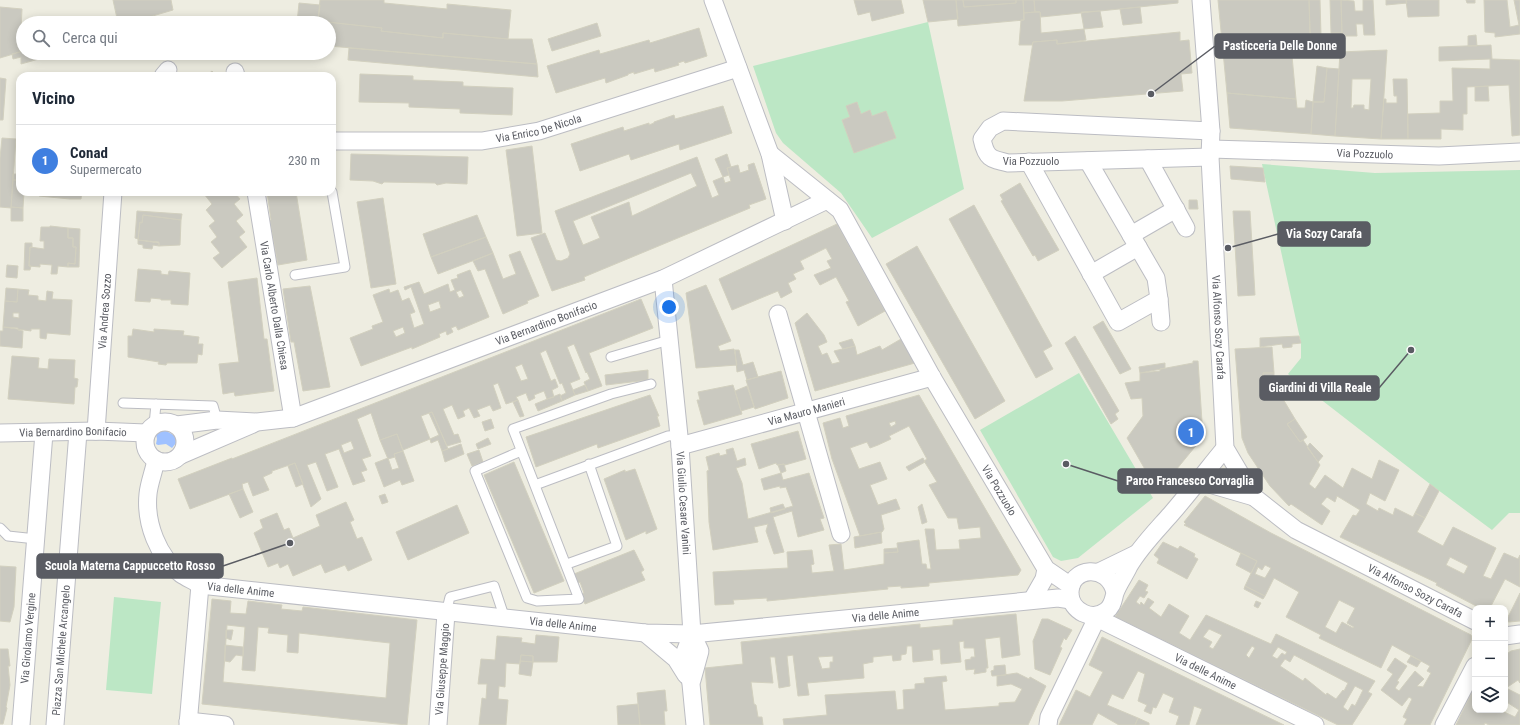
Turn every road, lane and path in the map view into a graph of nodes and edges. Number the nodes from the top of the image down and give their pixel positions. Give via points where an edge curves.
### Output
1 (713, 0) edge
2 (1201, 0) edge
3 (738, 68) junction
4 (1212, 131) junction
5 (336, 140) edge
6 (1520, 152) edge
7 (1210, 153) junction
8 (770, 154) junction
9 (1148, 159) junction
10 (1088, 160) junction
11 (1029, 162) junction
12 (113, 196) edge
13 (257, 196) edge
14 (333, 196) edge
15 (827, 200) junction
16 (1176, 209) junction
17 (785, 221) junction
18 (1186, 228) dead end
19 (1135, 241) junction
20 (1091, 274) junction
21 (295, 275) dead end
22 (663, 279) junction
23 (1159, 299) junction
24 (778, 314) dead end
25 (1161, 322) dead end
26 (669, 340) junction
27 (611, 357) dead end
28 (932, 377) junction
29 (651, 384) dead end
30 (123, 403) dead end
31 (156, 404) junction
32 (806, 412) junction
33 (293, 418) junction
34 (217, 420) junction
35 (257, 422) junction
36 (177, 425) junction
37 (150, 429) junction
38 (96, 431) junction
39 (78, 432) junction
40 (0, 433) edge
41 (44, 433) junction
42 (680, 441) junction
43 (1225, 448) junction
44 (521, 451) junction
45 (181, 455) junction
46 (156, 460) junction
47 (589, 464) junction
48 (1199, 481) junction
49 (535, 485) junction
50 (1254, 497) junction
51 (0, 528) edge
52 (841, 534) dead end
53 (36, 539) junction
54 (1136, 554) junction
55 (567, 564) junction
56 (1046, 569) junction
57 (1099, 572) junction
58 (200, 585) junction
59 (1071, 593) junction
60 (1115, 593) junction
61 (1032, 600) junction
62 (446, 613) junction
63 (1096, 615) junction
64 (505, 619) junction
65 (1472, 619) edge
66 (645, 633) junction
67 (692, 634) junction
68 (1520, 634) edge
69 (1508, 636) edge
70 (1472, 672) edge
71 (691, 684) junction
72 (188, 723) edge
73 (21, 725) edge
74 (55, 725) edge
75 (226, 725) edge
76 (438, 725) edge
77 (695, 725) edge
78 (1048, 725) edge
79 (1315, 725) edge
80 (1444, 725) edge

1 - 3 street
2 - 4 street, Via Alfonso Sozy Carafa
3 - 5 street, Via Enrico De Nicola via 539,131 482,141
3 - 8 street
4 - 7 street, Via Alfonso Sozy Carafa
4 - 11 street, Via Pozzuolo via 1003,121 990,128 982,139 985,151 992,160 1008,163
6 - 7 street, Via Pozzuolo via 1438,156
7 - 9 street, Via Pozzuolo
7 - 43 street, Via Alfonso Sozy Carafa
8 - 15 street, Via Pozzuolo
8 - 17 street
9 - 10 street, Via Pozzuolo
9 - 16 street
10 - 11 street, Via Pozzuolo
10 - 19 street
11 - 20 street
12 - 38 street, Via Andrea Sozzo
13 - 33 street, Via Carlo Alberto Dalla Chiesa
14 - 21 lane via 345,267
15 - 17 street, Via Bernardino Bonifacio
15 - 28 street, Via Pozzuolo via 840,210
16 - 18 street
16 - 19 street
17 - 22 street, Via Bernardino Bonifacio
19 - 20 street
19 - 23 street via 1156,278
20 - 23 street via 1118,322
22 - 26 street, Via Giulio Cesare Vanini
22 - 33 street, Via Bernardino Bonifacio
23 - 25 street
24 - 32 street
26 - 27 lane
26 - 42 street, Via Giulio Cesare Vanini
28 - 32 street, Via Mauro Manieri
28 - 56 street, Via Pozzuolo
29 - 44 lane via 612,394 513,429
30 - 31 lane
31 - 34 lane via 213,406
31 - 37 lane
32 - 42 street, Via Mauro Manieri
32 - 52 street
33 - 35 street, Via Bernardino Bonifacio
34 - 35 street, Via Bernardino Bonifacio
34 - 36 street, Via Bernardino Bonifacio
35 - 45 street, Via Bernardino Bonifacio
36 - 37 street, Via Bernardino Bonifacio via 165,421
36 - 45 street via 184,433 185,445
37 - 38 street, Via Bernardino Bonifacio
37 - 46 street via 144,443 148,454
38 - 39 street, Via Bernardino Bonifacio
39 - 41 street, Via Bernardino Bonifacio
39 - 74 street, Piazza San Michele Arcangelo
40 - 41 street, Via Bernardino Bonifacio
41 - 53 street, Via Girolamo Vergine
42 - 47 lane via 668,436
42 - 67 street, Via Giulio Cesare Vanini
43 - 48 street
43 - 50 street, Via Alfonso Sozy Carafa
44 - 49 lane
44 - 55 lane via 475,471 527,598 537,601 580,599
45 - 46 street, Via Bernardino Bonifacio via 169,461
46 - 58 street, Via delle Anime via 148,494 155,541 167,560 181,574
47 - 49 lane
47 - 55 lane via 617,546
48 - 50 street, Via Alfonso Sozy Carafa
48 - 54 street
49 - 55 lane
50 - 65 street, Via Alfonso Sozy Carafa via 1296,530
51 - 53 lane via 8,536
53 - 73 street, Via Girolamo Vergine
54 - 57 street
54 - 60 street
56 - 59 street, Via Pozzuolo
56 - 61 street via 1044,579
57 - 59 street via 1092,571 1080,575
57 - 60 street via 1110,580
58 - 62 street, Via delle Anime
58 - 72 street
59 - 61 street, Via delle Anime via 1058,598
59 - 63 street via 1079,612
60 - 63 street via 1111,606
61 - 67 street, Via delle Anime
62 - 64 street, Via delle Anime
62 - 64 lane via 450,597 494,586
62 - 76 street, Via Giuseppe Maggio
63 - 78 street via 1049,717
63 - 79 street, Via delle Anime
64 - 66 street, Via delle Anime
66 - 67 street, Via delle Anime
66 - 71 street via 676,659
67 - 71 street, Via Giulio Cesare Vanini via 685,652
68 - 69 street
70 - 80 street
71 - 77 street, Via Giulio Cesare Vanini
72 - 75 street

